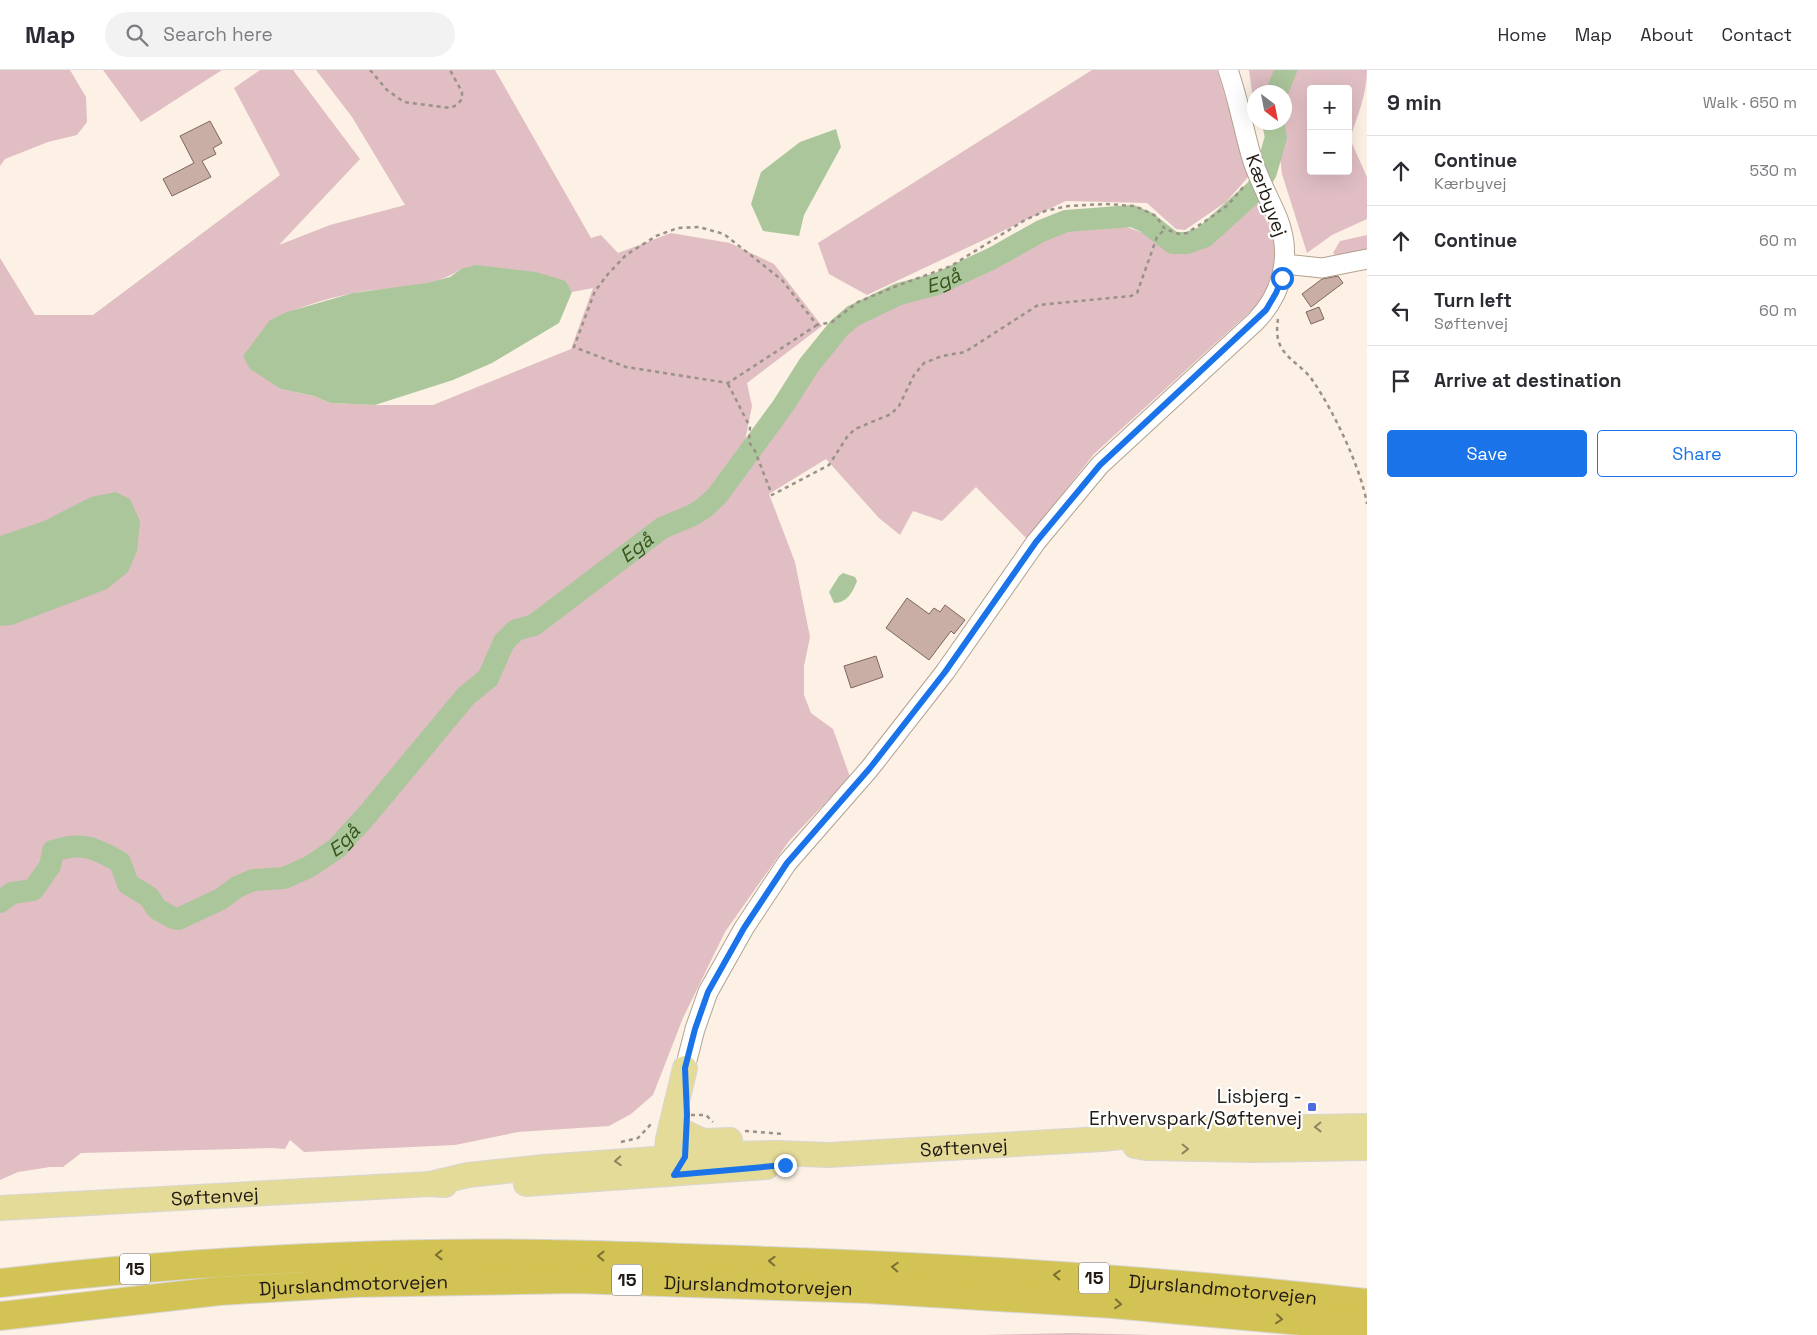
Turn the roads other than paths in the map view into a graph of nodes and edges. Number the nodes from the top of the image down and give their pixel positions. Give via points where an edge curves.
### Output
1 (1228, 70) edge
2 (1367, 258) edge
3 (1285, 264) junction
4 (685, 1068) junction
5 (1367, 1126) edge
6 (686, 1133) junction
7 (1102, 1139) junction
8 (1367, 1148) edge
9 (816, 1155) junction
10 (675, 1163) junction
11 (0, 1208) edge
12 (270, 1260) junction
13 (0, 1269) edge
14 (0, 1283) edge
15 (219, 1291) junction
16 (1034, 1299) junction
17 (1367, 1303) edge
18 (0, 1316) edge
19 (0, 1326) edge
20 (1367, 1327) edge
21 (0, 1334) edge

1 - 3 street, Kærbyvej via 1260,180 1282,231
2 - 3 street, Kærbyvej via 1322,268
3 - 4 street, Kærbyvej via 1276,293 1266,310 1100,465 1036,542 945,672 870,768 787,863 744,928 708,992
4 - 6 main road
4 - 10 main road via 668,1139
5 -> 7 main road, Søftenvej via 1194,1129
6 - 9 main road via 703,1141 746,1140
6 - 10 main road
7 -> 8 main road, Søftenvej via 1146,1148
7 - 9 main road, Søftenvej
9 - 10 main road, Søftenvej via 785,1165 760,1168
10 - 11 main road, Søftenvej via 472,1187 430,1184
12 - 13 highway via 139,1257 60,1261
12 - 14 highway, Djurslandmotorvejen / 15 via 165,1266
17 -> 12 highway, Djurslandmotorvejen / 15 via 1122,1279 801,1262 527,1255 360,1255
15 - 16 highway, Djurslandmotorvejen / 15 via 354,1283 575,1279 867,1289
15 - 18 highway, Djurslandmotorvejen / 15
15 - 19 highway
16 -> 20 highway, Djurslandmotorvejen / 15
16 - 21 highway via 695,1292 456,1293 345,1297 177,1311

